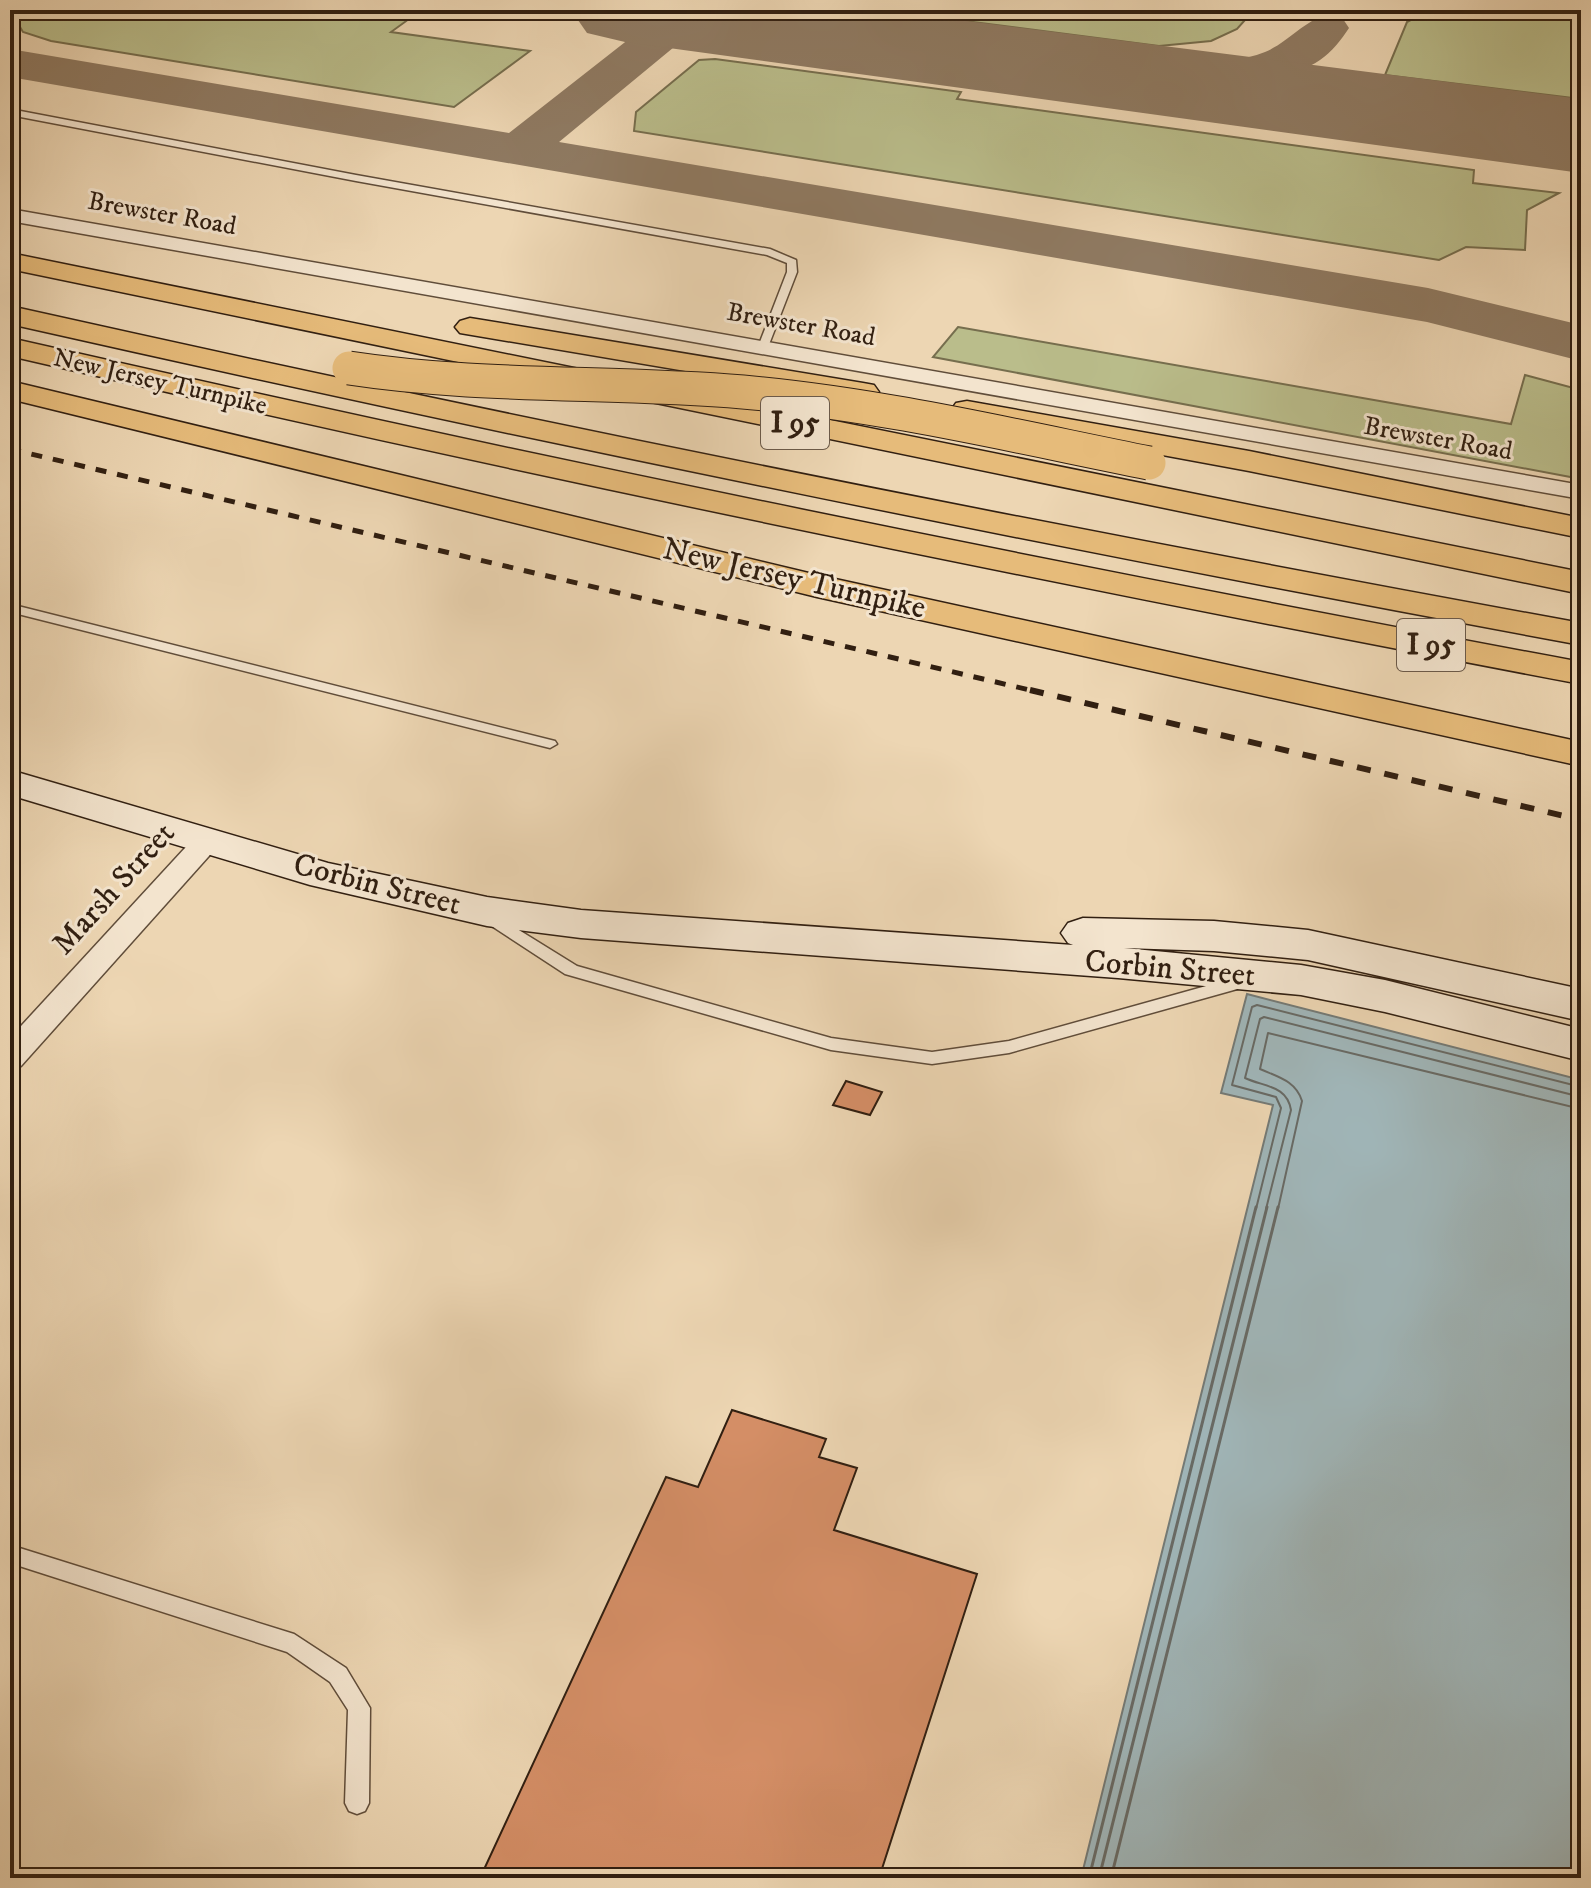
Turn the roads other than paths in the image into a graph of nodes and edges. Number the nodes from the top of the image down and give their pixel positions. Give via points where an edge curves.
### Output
1 (10, 112) edge
2 (10, 215) edge
3 (10, 246) edge
4 (10, 261) edge
5 (10, 292) edge
6 (10, 315) edge
7 (10, 347) edge
8 (763, 347) junction
9 (10, 390) edge
10 (1581, 492) edge
11 (1581, 528) edge
12 (1581, 544) edge
13 (1581, 583) edge
14 (10, 608) edge
15 (1281, 617) junction
16 (1581, 634) edge
17 (1581, 673) edge
18 (1581, 693) edge
19 (1300, 695) junction
20 (550, 744) dead end
21 (1581, 754) edge
22 (1581, 779) edge
23 (10, 782) edge
24 (207, 841) junction
25 (478, 910) junction
26 (753, 936) junction
27 (1260, 977) junction
28 (1581, 1005) edge
29 (1581, 1045) edge
30 (10, 1058) edge
31 (10, 1554) edge
32 (357, 1803) dead end

1 - 8 lane via 770,252 792,262 792,272
2 - 8 street, Brewster Road
3 - 11 highway via 1124,438
4 - 13 highway, I 95
5 - 12 highway, bridge via 349,368 453,382 786,397
6 - 16 highway, New Jersey Turnpike / I 95 via 599,445
7 - 15 highway, New Jersey Turnpike / I 95 via 622,484
8 - 10 street, Brewster Road
9 - 19 highway, New Jersey Turnpike / I 95 via 817,586
14 - 20 lane
15 - 17 highway, New Jersey Turnpike / I 95
15 - 18 highway via 1428,661
19 - 21 highway, New Jersey Turnpike / I 95
19 - 22 highway via 1471,753
23 - 24 main road, Corbin Street
24 - 25 main road, Corbin Street
24 - 30 street, Marsh Street
25 - 26 main road, Corbin Street via 581,924
25 - 27 lane via 571,970 831,1044 932,1058 1009,1047
26 - 27 main road, Corbin Street
26 - 28 main road, Corbin Street via 897,929 1214,936 1308,945
27 - 29 main road, Corbin Street via 1385,996
31 - 32 lane via 294,1644 338,1675 359,1708

